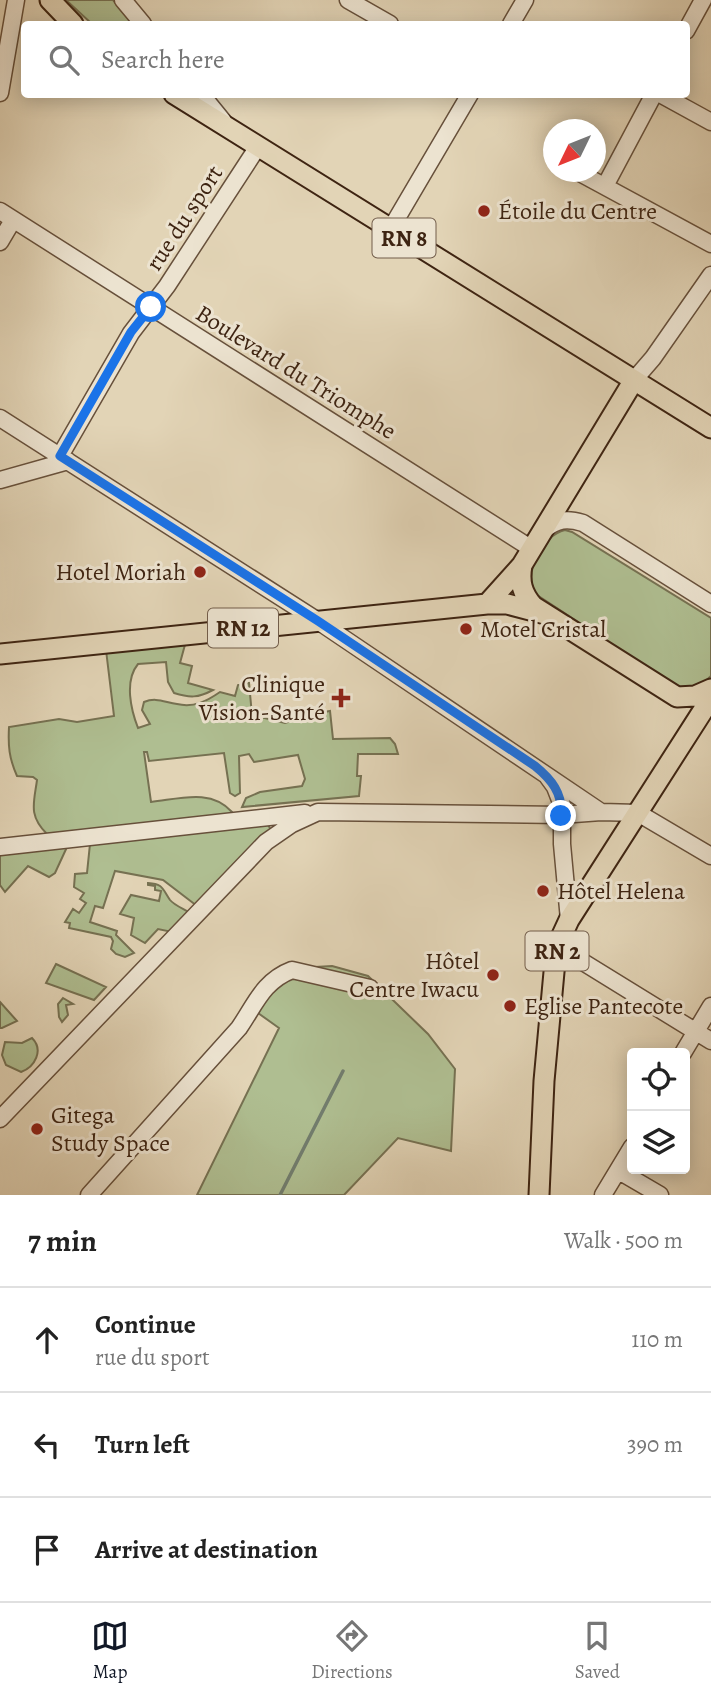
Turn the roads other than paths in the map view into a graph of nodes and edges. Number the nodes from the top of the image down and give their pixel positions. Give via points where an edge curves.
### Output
1 (50, 0) edge
2 (123, 0) edge
3 (348, 0) edge
4 (525, 0) edge
5 (703, 0) edge
6 (19, 1) edge
7 (70, 21) edge
8 (140, 21) edge
9 (385, 21) edge
10 (513, 21) edge
11 (690, 25) edge
12 (0, 93) edge
13 (180, 98) edge
14 (204, 98) edge
15 (468, 98) edge
16 (652, 98) edge
17 (667, 98) edge
18 (711, 122) edge
19 (231, 131) junction
20 (257, 148) junction
21 (597, 182) edge
22 (605, 186) junction
23 (6, 216) edge
24 (390, 230) junction
25 (0, 242) edge
26 (711, 244) edge
27 (711, 275) edge
28 (151, 307) junction
29 (634, 380) junction
30 (0, 418) edge
31 (711, 428) edge
32 (64, 458) junction
33 (0, 480) edge
34 (542, 531) junction
35 (527, 557) junction
36 (487, 604) junction
37 (711, 604) edge
38 (545, 614) junction
39 (318, 621) junction
40 (0, 654) edge
41 (711, 689) edge
42 (677, 697) junction
43 (711, 698) edge
44 (682, 743) junction
45 (535, 766) junction
46 (317, 812) junction
47 (601, 812) junction
48 (638, 813) junction
49 (561, 816) junction
50 (0, 847) edge
51 (711, 856) edge
52 (569, 920) junction
53 (557, 946) junction
54 (370, 988) dead end
55 (711, 1006) edge
56 (695, 1032) junction
57 (711, 1041) edge
58 (686, 1048) edge
59 (0, 1119) edge
60 (627, 1156) edge
61 (619, 1171) junction
62 (89, 1195) edge
63 (538, 1195) edge
64 (603, 1195) edge
65 (660, 1195) edge

1 - 7 main road
2 - 8 street
3 - 9 street
4 - 10 street
5 - 11 street
6 - 12 street
13 - 19 main road, RN 8
14 - 19 street
15 - 24 street
16 - 22 street
17 - 18 street
19 - 20 main road, RN 8
20 - 24 main road, RN 8
20 - 28 street, rue du sport
21 - 22 street
22 - 26 street
23 - 25 street
23 - 28 street, Boulevard du Triomphe
24 - 29 main road, RN 8
27 - 29 street
28 - 32 street, rue du sport via 131,332
28 - 35 street, Boulevard du Triomphe
29 - 31 main road, RN 8
29 - 34 main road
30 - 32 street
32 - 33 street
32 - 39 street
34 - 35 main road
34 - 37 street via 563,519 583,523
35 - 36 main road
35 - 38 main road via 520,578 526,598
36 - 38 main road
36 - 39 main road, RN 12
38 - 42 main road
39 - 40 main road, RN 12
39 - 45 street
41 - 42 main road
42 - 44 main road via 687,714
43 - 44 main road, RN 2
44 - 48 main road, RN 2
45 - 47 street
45 - 49 street via 555,787
46 - 49 street
46 - 50 street
46 - 59 street via 267,842
47 - 48 street
47 - 49 street
48 - 51 street
48 - 52 main road, RN 2
49 - 52 street
52 - 53 main road, RN 2
53 - 56 street
53 - 63 main road, RN 2
54 - 62 street via 292,970 272,981 239,1028
55 - 56 street
56 - 57 street
56 - 58 street
60 - 61 street
61 - 64 street
61 - 65 street

